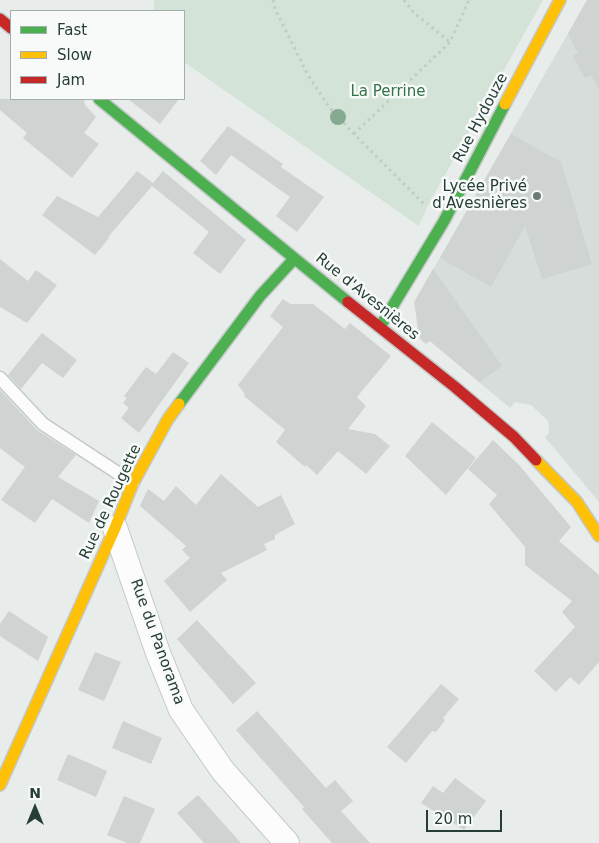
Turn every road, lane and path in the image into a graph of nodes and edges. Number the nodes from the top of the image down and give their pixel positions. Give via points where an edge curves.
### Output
1 (273, 0) edge
2 (404, 0) edge
3 (469, 0) edge
4 (560, 0) edge
5 (0, 19) edge
6 (10, 27) edge
7 (450, 42) junction
8 (100, 100) edge
9 (354, 134) junction
10 (444, 220) junction
11 (294, 259) junction
12 (380, 327) junction
13 (0, 378) edge
14 (132, 484) junction
15 (115, 528) junction
16 (599, 536) edge
17 (0, 785) edge
18 (287, 843) edge

1 - 9 path via 308,75 329,107
2 - 7 path via 414,13
3 - 7 path
4 - 10 street, Rue Hydouze
5 - 6 street
7 - 9 path
8 - 11 street, Rue d'Avesnières
9 - 10 path
10 - 12 street, Rue Hydouze
11 - 12 street, Rue d'Avesnières
11 - 14 street, Rue de Rougette via 260,296 168,419
12 - 16 street, Rue d'Avesnières via 514,437 577,502
13 - 14 lane via 43,424
14 - 15 street, Rue de Rougette
15 - 17 street, Rue de Rougette
15 - 18 street, Rue du Panorama via 158,654 181,710 223,771

